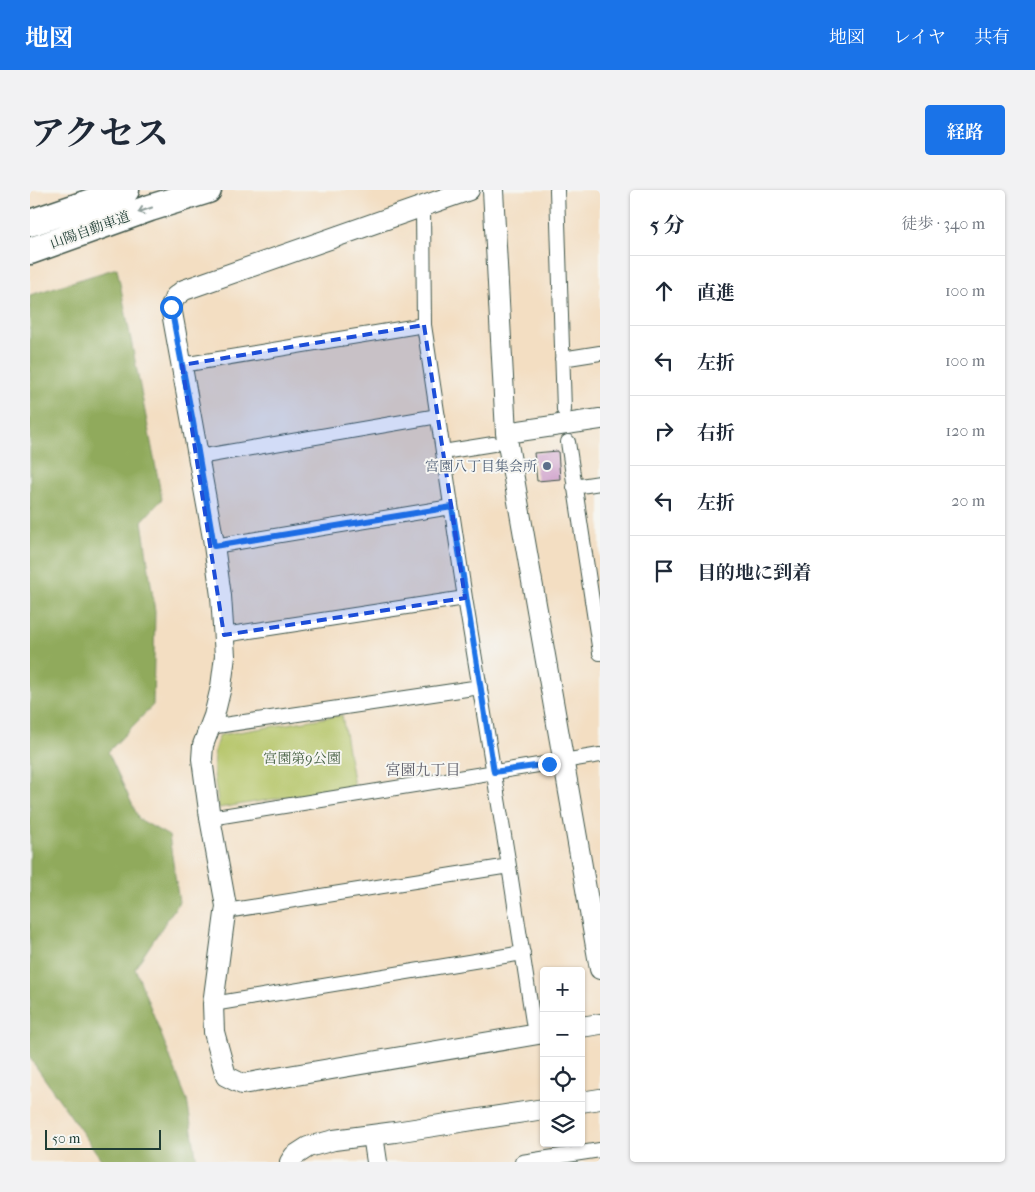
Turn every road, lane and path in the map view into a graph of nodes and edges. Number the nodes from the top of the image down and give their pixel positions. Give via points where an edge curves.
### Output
1 (126, 190) edge
2 (208, 190) edge
3 (469, 190) edge
4 (493, 190) edge
5 (557, 190) edge
6 (423, 206) junction
7 (30, 223) edge
8 (30, 251) edge
9 (424, 325) junction
10 (600, 353) edge
11 (562, 359) junction
12 (182, 365) junction
13 (564, 410) dead end
14 (438, 416) junction
15 (600, 418) edge
16 (500, 438) junction
17 (568, 442) dead end
18 (443, 452) junction
19 (199, 457) junction
20 (600, 483) edge
21 (574, 488) junction
22 (452, 507) junction
23 (214, 546) junction
24 (594, 573) edge
25 (465, 598) junction
26 (224, 635) junction
27 (600, 653) edge
28 (480, 687) junction
29 (210, 727) junction
30 (600, 755) edge
31 (564, 761) junction
32 (494, 772) junction
33 (210, 818) junction
34 (509, 866) junction
35 (226, 911) junction
36 (523, 953) junction
37 (600, 969) edge
38 (213, 1004) junction
39 (600, 1024) edge
40 (585, 1026) edge
41 (539, 1034) edge
42 (600, 1099) edge
43 (585, 1101) edge
44 (540, 1110) edge
45 (373, 1134) junction
46 (600, 1150) edge
47 (290, 1162) edge
48 (377, 1162) edge
49 (522, 1162) edge

1 - 7 highway, 山陽自動車道
2 -> 8 highway, 山陽自動車道
3 - 6 street
4 - 16 street via 503,399
5 - 11 street
6 - 9 street
6 - 12 street via 184,290 175,297 171,307
9 - 12 street
9 - 14 street
10 - 11 street
11 - 13 street
12 - 19 street
14 - 18 street
14 - 19 street
15 - 16 street
16 - 18 street
16 - 31 street
17 - 21 street
18 - 22 street
19 - 23 street
20 - 21 street
21 - 24 street
22 - 23 street
22 - 25 street
23 - 26 street
24 - 27 street
25 - 26 street
25 - 28 street
26 - 29 street via 221,687
28 - 29 street
28 - 32 street
29 - 33 street via 202,745
30 - 31 street
31 - 32 street
31 - 37 street
32 - 33 street
32 - 34 street
33 - 35 street
34 - 35 street
34 - 36 street
35 - 38 street
36 - 38 street
36 - 41 street
38 - 41 street via 214,1032 226,1076 242,1084
39 - 40 street
42 - 43 street
44 - 45 street
45 - 47 street via 308,1147
45 - 48 street
46 - 49 street

